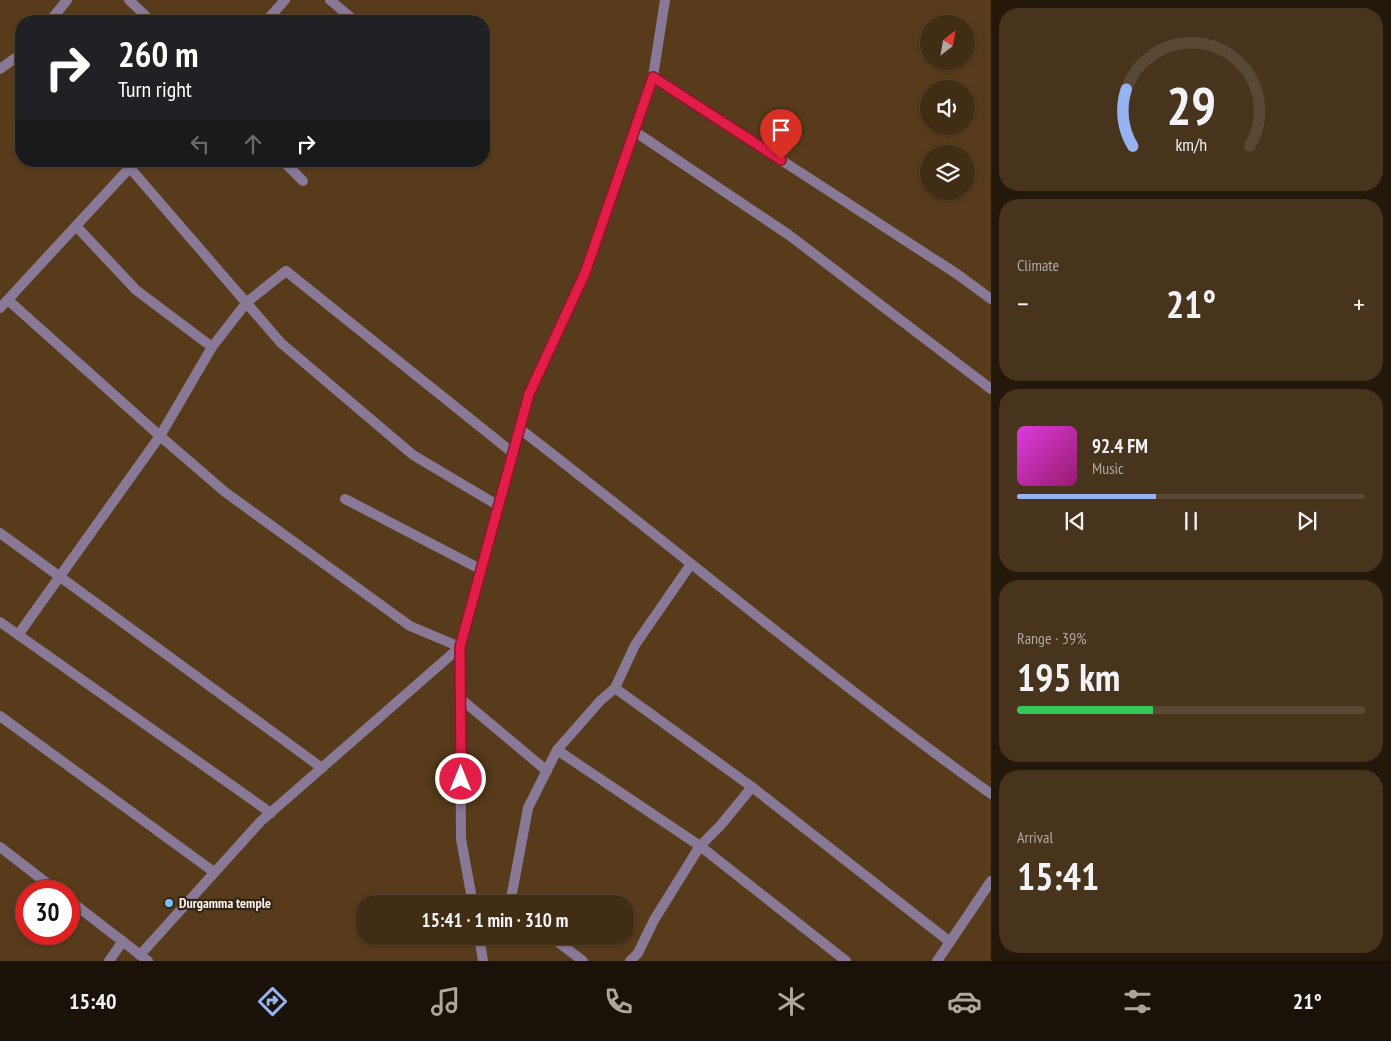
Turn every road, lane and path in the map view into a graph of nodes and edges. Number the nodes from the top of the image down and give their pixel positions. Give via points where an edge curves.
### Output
1 (67, 0) edge
2 (129, 0) edge
3 (285, 0) edge
4 (330, 0) edge
5 (666, 0) edge
6 (55, 15) edge
7 (145, 15) edge
8 (271, 15) edge
9 (348, 15) edge
10 (15, 58) edge
11 (0, 69) edge
12 (653, 77) junction
13 (634, 131) junction
14 (130, 167) edge
15 (135, 167) edge
16 (289, 167) edge
17 (302, 181) dead end
18 (76, 226) junction
19 (991, 299) edge
20 (8, 300) junction
21 (247, 302) junction
22 (0, 308) edge
23 (212, 347) junction
24 (991, 389) edge
25 (520, 429) junction
26 (160, 436) junction
27 (513, 453) junction
28 (345, 499) dead end
29 (499, 506) junction
30 (0, 533) edge
31 (691, 564) junction
32 (482, 570) junction
33 (59, 576) junction
34 (0, 622) edge
35 (18, 635) junction
36 (460, 647) junction
37 (616, 688) junction
38 (461, 699) junction
39 (0, 716) edge
40 (557, 750) junction
41 (322, 768) junction
42 (547, 771) junction
43 (752, 786) junction
44 (991, 794) edge
45 (271, 812) junction
46 (700, 846) junction
47 (0, 847) edge
48 (214, 872) junction
49 (43, 880) edge
50 (991, 881) edge
51 (471, 895) edge
52 (512, 895) edge
53 (80, 908) edge
54 (123, 941) junction
55 (950, 942) junction
56 (480, 945) edge
57 (562, 945) edge
58 (144, 958) edge
59 (109, 961) edge
60 (483, 961) edge
61 (583, 961) edge
62 (630, 961) edge
63 (846, 961) edge
64 (937, 961) edge

1 - 6 street
2 - 7 street
3 - 8 street
4 - 9 street
5 - 12 street
10 - 11 street
12 - 13 street
12 - 19 street
13 - 24 street via 789,235
13 - 25 street via 585,273 529,394
14 - 18 street
15 - 21 street
16 - 17 street
18 - 20 street
18 - 23 street via 136,290
20 - 22 street
20 - 26 street
21 - 23 street
21 - 27 street via 286,271
21 - 29 street via 281,343 413,455
23 - 26 street
25 - 27 street
25 - 31 street
26 - 33 street
26 - 36 street via 225,492 410,626
27 - 29 street
28 - 32 street
29 - 32 street
30 - 33 street
31 - 37 street via 635,645
31 - 44 street via 928,749
32 - 36 street
33 - 35 street
33 - 41 street
34 - 35 street
35 - 45 street
36 - 38 street
36 - 41 street
37 - 40 street via 600,701
37 - 43 street
38 - 42 street
38 - 51 street via 461,839
39 - 48 street
40 - 42 street
40 - 46 street
41 - 45 street
42 - 52 street via 528,808
43 - 46 street
43 - 55 street
45 - 48 street
46 - 62 street via 654,920 638,953
46 - 63 street
47 - 49 street
48 - 58 street
50 - 55 street
53 - 54 street
54 - 58 street
54 - 59 street
55 - 64 street
56 - 60 street
57 - 61 street

